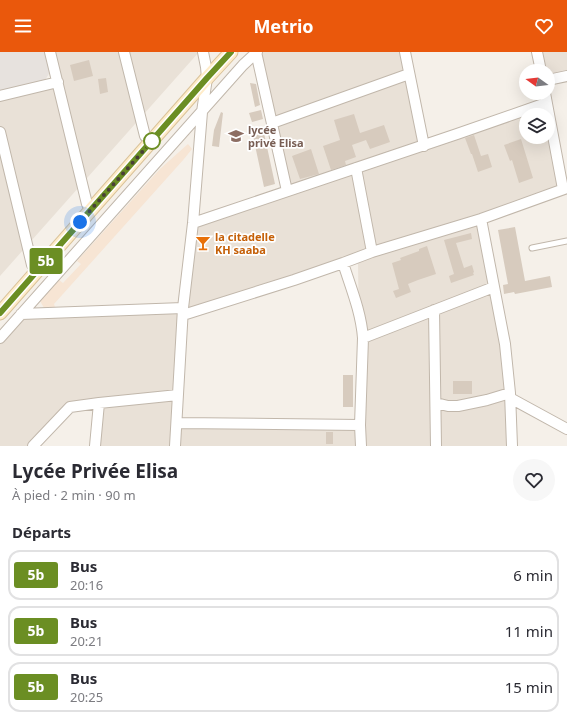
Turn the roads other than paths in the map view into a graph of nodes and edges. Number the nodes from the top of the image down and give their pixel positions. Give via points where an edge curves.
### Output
1 (50, 52) edge
2 (124, 52) edge
3 (203, 52) edge
4 (220, 52) edge
5 (231, 52) edge
6 (256, 52) edge
7 (405, 52) edge
8 (537, 52) edge
9 (540, 64) edge
10 (206, 73) junction
11 (409, 74) junction
12 (567, 76) edge
13 (555, 79) edge
14 (58, 82) junction
15 (0, 96) edge
16 (545, 100) edge
17 (546, 103) junction
18 (202, 112) junction
19 (272, 123) junction
20 (0, 132) edge
21 (145, 136) junction
22 (424, 146) junction
23 (356, 168) junction
24 (565, 189) edge
25 (287, 191) junction
26 (87, 204) junction
27 (481, 219) junction
28 (193, 223) junction
29 (567, 241) edge
30 (532, 248) dead end
31 (372, 252) junction
32 (344, 263) junction
33 (32, 265) junction
34 (494, 287) junction
35 (0, 301) edge
36 (434, 310) junction
37 (183, 311) junction
38 (0, 313) edge
39 (21, 314) junction
40 (0, 338) edge
41 (363, 338) junction
42 (178, 395) junction
43 (510, 396) junction
44 (99, 403) junction
45 (436, 403) junction
46 (177, 422) junction
47 (360, 425) junction
48 (567, 429) edge
49 (33, 446) edge
50 (95, 446) edge
51 (175, 446) edge
52 (360, 446) edge
53 (436, 446) edge
54 (512, 446) edge

1 - 14 street
2 - 21 street
3 - 10 street
4 - 10 street
5 - 10 street
6 - 18 street
6 - 19 street
7 - 11 street
8 - 9 street
10 - 18 street
10 - 21 street
10 - 38 street
11 - 19 street
11 - 22 street
12 - 13 street
14 - 15 street
14 - 26 street
16 - 17 street
17 - 22 street
17 - 24 street
18 - 28 street
18 - 39 street
19 - 25 street
20 - 33 street
21 - 26 street
22 - 23 street
23 - 25 street
23 - 31 street
24 - 27 street
25 - 28 street
26 - 33 street
27 - 31 street
27 - 34 street
28 - 37 street
29 - 30 lane
31 - 32 street
32 - 37 street
32 - 41 street via 358,308
33 - 35 street
34 - 36 street
34 - 43 street via 505,344
36 - 41 street
36 - 45 street
37 - 39 street
37 - 42 street
39 - 40 street
41 - 47 street
42 - 44 street
42 - 46 street
43 - 45 street via 458,406
43 - 48 street
43 - 54 street
44 - 49 street via 70,408
44 - 50 street
45 - 53 street
46 - 47 street
46 - 51 street
47 - 52 street

